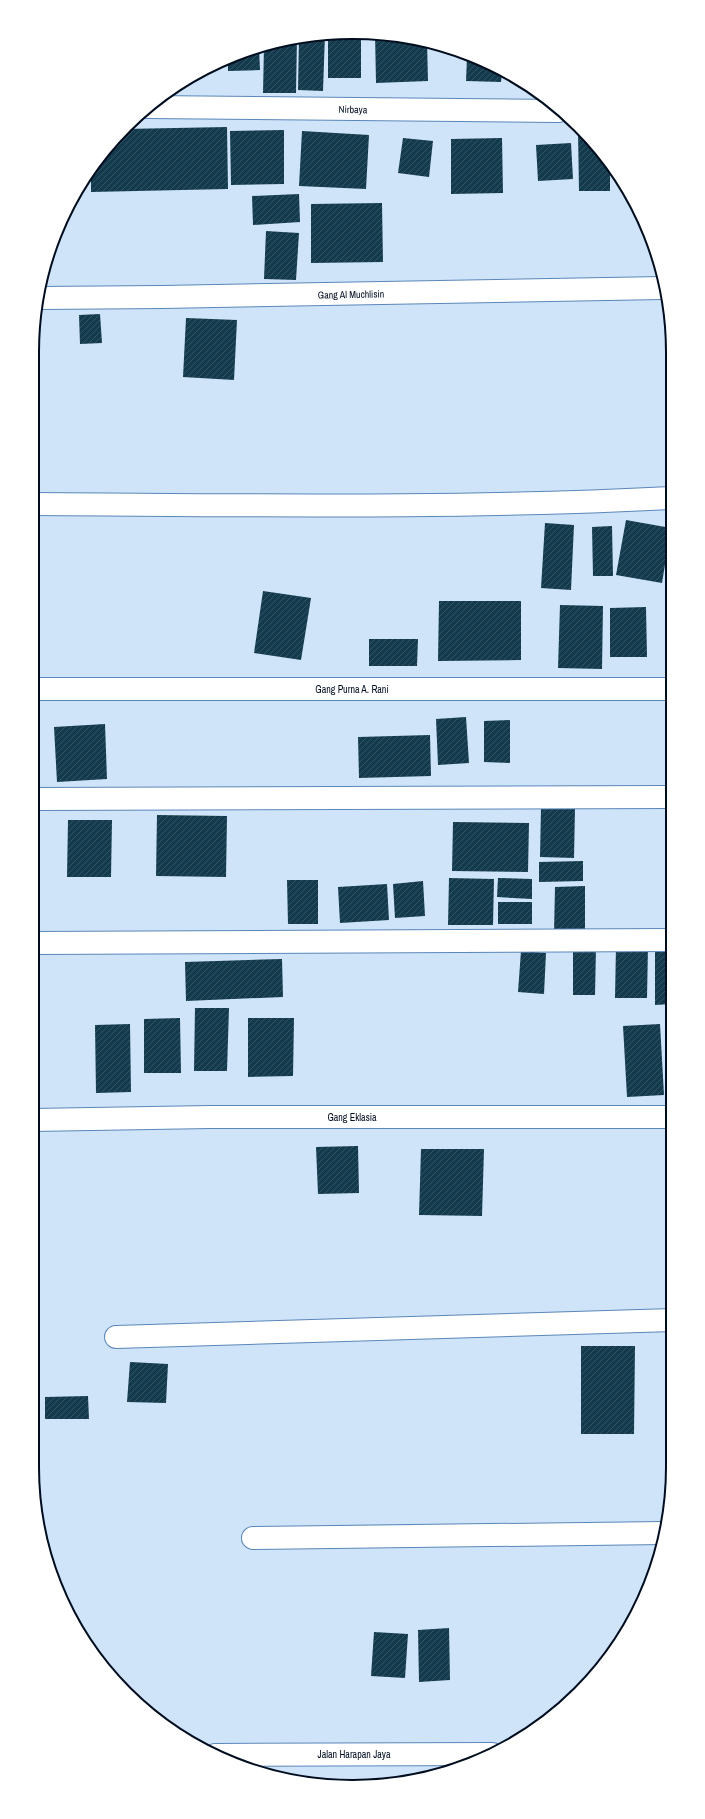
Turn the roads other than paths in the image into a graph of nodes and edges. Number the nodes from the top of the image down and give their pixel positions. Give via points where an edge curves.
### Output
1 (159, 106) edge
2 (552, 111) edge
3 (659, 288) edge
4 (44, 298) edge
5 (666, 498) edge
6 (39, 504) edge
7 (39, 689) edge
8 (666, 689) edge
9 (666, 797) edge
10 (39, 799) edge
11 (666, 940) edge
12 (39, 943) edge
13 (666, 1117) edge
14 (39, 1120) edge
15 (666, 1320) edge
16 (116, 1337) dead end
17 (659, 1533) edge
18 (253, 1538) dead end
19 (477, 1754) edge
20 (231, 1755) edge

1 - 2 street, Nirbaya
3 - 4 street, Gang Al Muchlisin
5 - 6 street via 572,503
7 - 8 street, Gang Purna A. Rani
9 - 10 street
11 - 12 street
13 - 14 street, Gang Eklasia via 210,1117
15 - 16 street
17 - 18 street
19 - 20 street, Jalan Harapan Jaya

